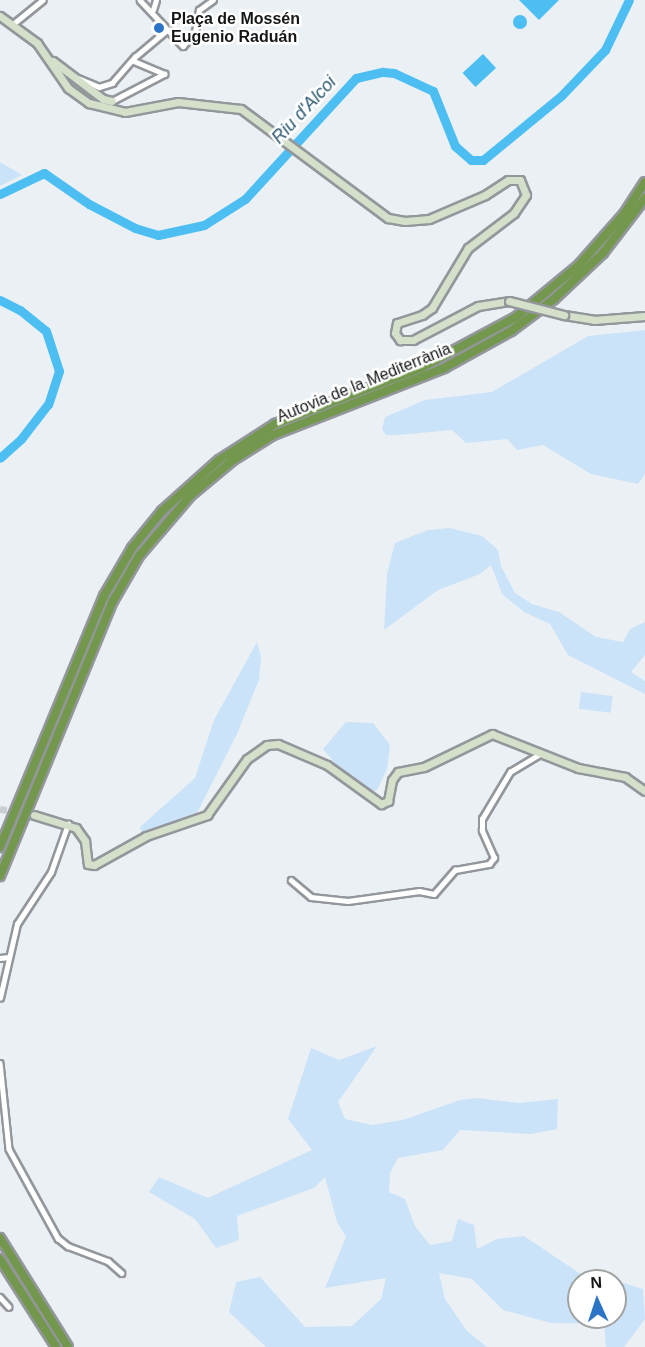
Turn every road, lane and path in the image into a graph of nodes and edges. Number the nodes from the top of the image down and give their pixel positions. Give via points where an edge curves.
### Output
1 (43, 0) edge
2 (140, 0) edge
3 (156, 0) edge
4 (213, 0) edge
5 (153, 10) junction
6 (0, 16) edge
7 (14, 24) junction
8 (168, 30) junction
9 (50, 59) junction
10 (134, 62) junction
11 (68, 73) junction
12 (112, 101) joint
13 (645, 182) edge
14 (645, 198) edge
15 (645, 316) edge
16 (202, 479) junction
17 (542, 752) junction
18 (645, 791) edge
19 (34, 815) tunnel mouth
20 (68, 823) junction
21 (0, 847) edge
22 (0, 876) edge
23 (291, 880) dead end
24 (9, 957) junction
25 (0, 958) edge
26 (0, 998) edge
27 (0, 1063) edge
28 (0, 1238) edge
29 (0, 1259) edge
30 (122, 1273) dead end
31 (0, 1298) edge
32 (9, 1307) dead end
33 (56, 1347) edge
34 (68, 1347) edge

1 - 7 street
2 - 5 street
3 - 5 street
4 - 8 street via 200,10 195,32 183,46
5 - 8 street
6 - 7 street
7 - 9 street
8 - 10 street
9 - 11 street
9 - 15 street, bridge via 76,94 100,107 131,112 185,102 238,107 377,213 405,221 429,219 485,195 508,180 522,182 526,195 514,213 468,248 432,308 397,323 395,333 400,340 412,340 478,306 509,301 594,320
10 - 11 street via 112,83 99,87
10 - 12 street via 164,74
11 - 12 street via 103,99
13 - 16 highway, Autovia de la Mediterrània via 624,214 579,265 516,317 421,368 264,430
14 - 16 highway, Autovia de la Mediterrània via 588,268 555,299 511,331 444,368 335,409 255,445
16 - 21 highway, Autovia de la Mediterrània via 147,527 110,584
16 - 22 highway, Autovia de la Mediterrània via 139,556 116,595
17 - 18 street via 578,768 625,777
17 - 20 street via 489,735 424,767 398,772 392,780 388,801 381,804 327,765 270,744 247,759 207,815 146,836 94,865 88,864 81,834
17 - 23 street via 510,772 482,819 482,831 494,858 489,864 455,870 434,894 419,891 348,901 311,897
19 - 20 street
20 - 24 street via 51,873 17,924
24 - 25 street
24 - 26 street
27 - 30 street via 9,1149 58,1238
28 - 34 highway
29 - 33 highway
31 - 32 street

